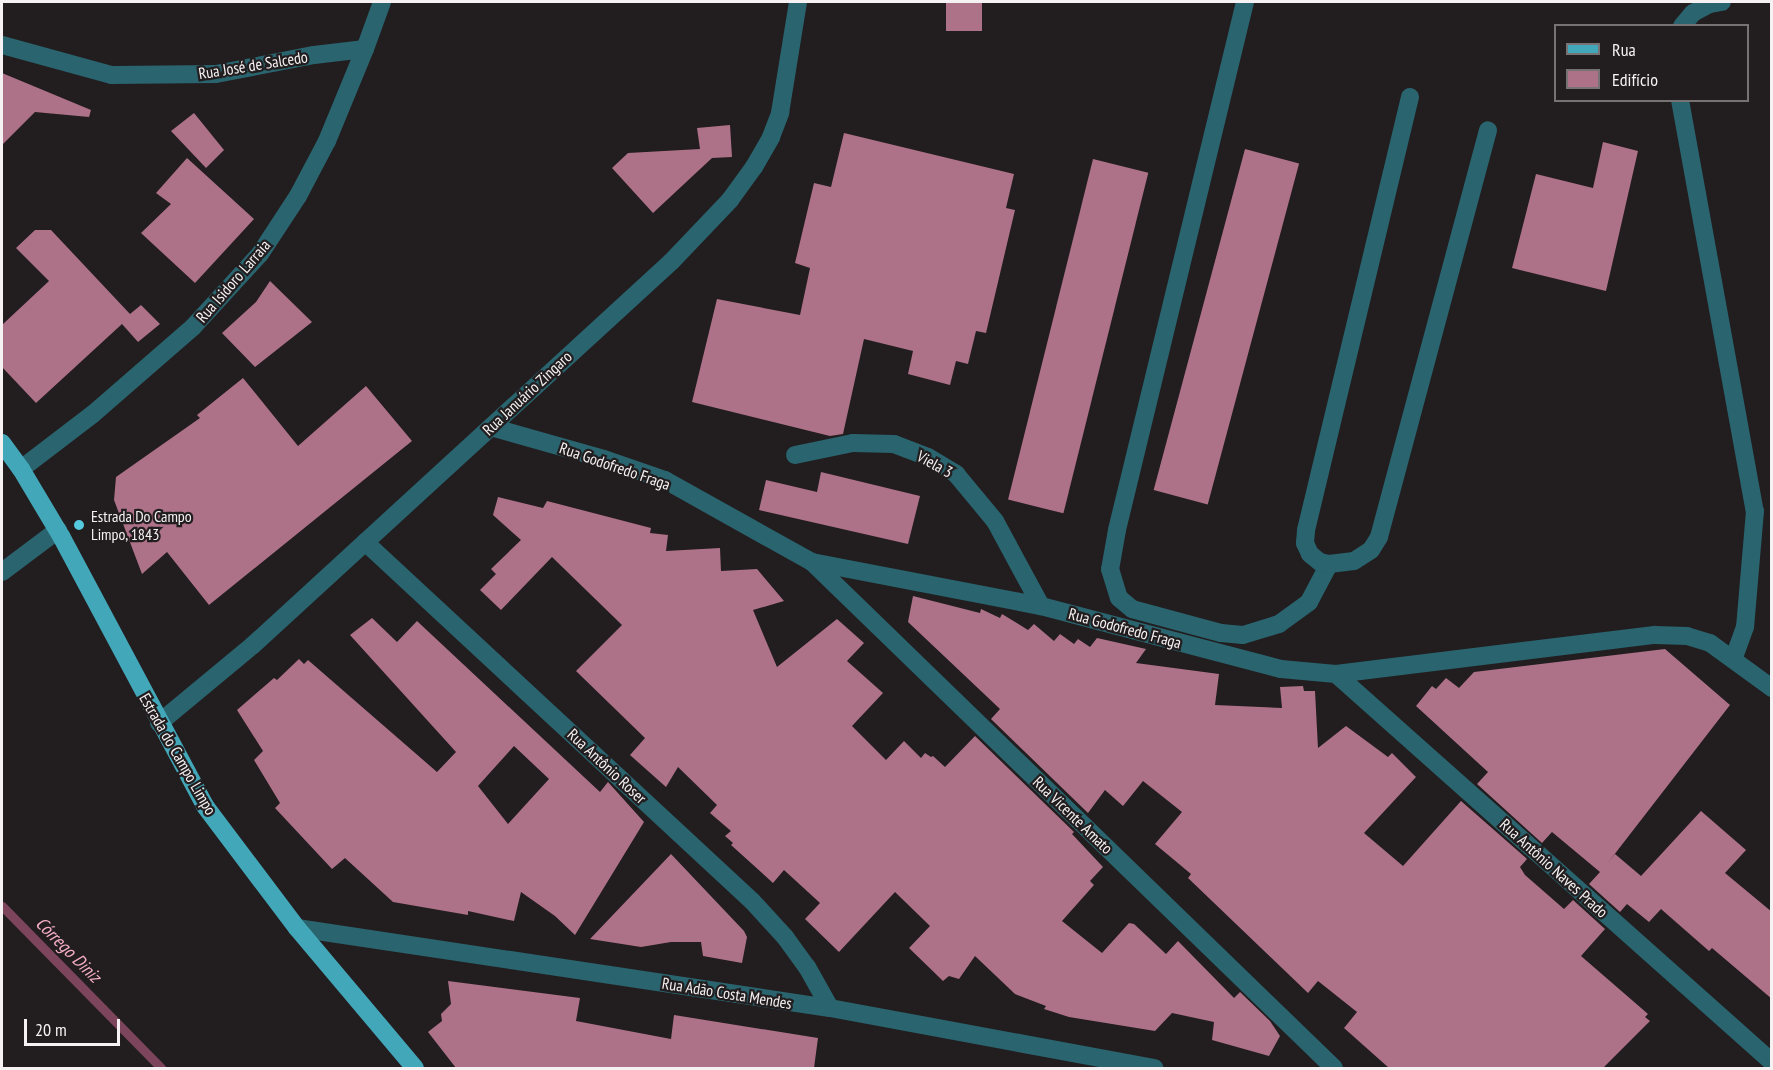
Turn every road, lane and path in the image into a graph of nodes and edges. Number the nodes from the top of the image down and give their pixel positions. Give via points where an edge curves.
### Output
1 (382, 2) edge
2 (798, 2) edge
3 (1245, 2) edge
4 (1722, 2) edge
5 (1685, 24) edge
6 (2, 45) edge
7 (365, 49) junction
8 (1410, 97) dead end
9 (1680, 102) edge
10 (1488, 130) dead end
11 (491, 427) junction
12 (2, 443) edge
13 (795, 455) dead end
14 (21, 469) junction
15 (57, 530) junction
16 (365, 542) junction
17 (812, 562) junction
18 (1329, 564) junction
19 (2, 572) edge
20 (1041, 606) junction
21 (1734, 658) junction
22 (1336, 674) junction
23 (1772, 688) edge
24 (159, 723) junction
25 (297, 928) junction
26 (830, 1008) junction
27 (1772, 1062) edge
28 (415, 1068) edge
29 (1155, 1068) edge
30 (1334, 1068) edge

1 - 7 street, Rua Isidoro Larraia
2 - 11 street, Rua Januário Zingaro via 780,113 754,167 730,200 671,262
3 - 18 street via 1110,569 1119,598 1132,609 1221,633 1243,635 1279,624 1309,602
4 - 5 street via 1693,13
6 - 7 street, Rua José de Salcedo via 112,75 216,74
7 - 14 street, Rua Isidoro Larraia via 322,151 260,254 193,327 93,414
8 - 18 street via 1306,531 1305,543 1310,554
9 - 21 street via 1755,511 1745,627
10 - 18 street via 1379,537 1371,550 1354,561
11 - 16 street, Rua Januário Zingaro
11 - 17 street, Rua Godofredo Fraga via 665,480
12 - 14 main road, Estrada do Campo Limpo
13 - 20 street, Viela 3 via 853,443 894,444 928,456 956,474 995,521
14 - 15 main road, Estrada do Campo Limpo
15 - 19 street
15 - 24 main road, Estrada do Campo Limpo
16 - 24 street, Rua Januário Zingaro via 253,645
16 - 26 street, Rua Antônio Roser via 752,901 796,952
17 - 20 street, Rua Godofredo Fraga
17 - 30 street, Rua Vicente Amato
20 - 22 street, Rua Godofredo Fraga via 1281,669
21 - 22 street, Rua Godofredo Fraga via 1710,643 1688,636 1655,635
21 - 23 street, Rua Godofredo Fraga
22 - 27 street, Rua Antônio Naves Prado
24 - 25 main road, Estrada do Campo Limpo via 205,806
25 - 26 street, Rua Adão Costa Mendes
25 - 28 main road, Estrada do Campo Limpo
26 - 29 street, Rua Adão Costa Mendes

